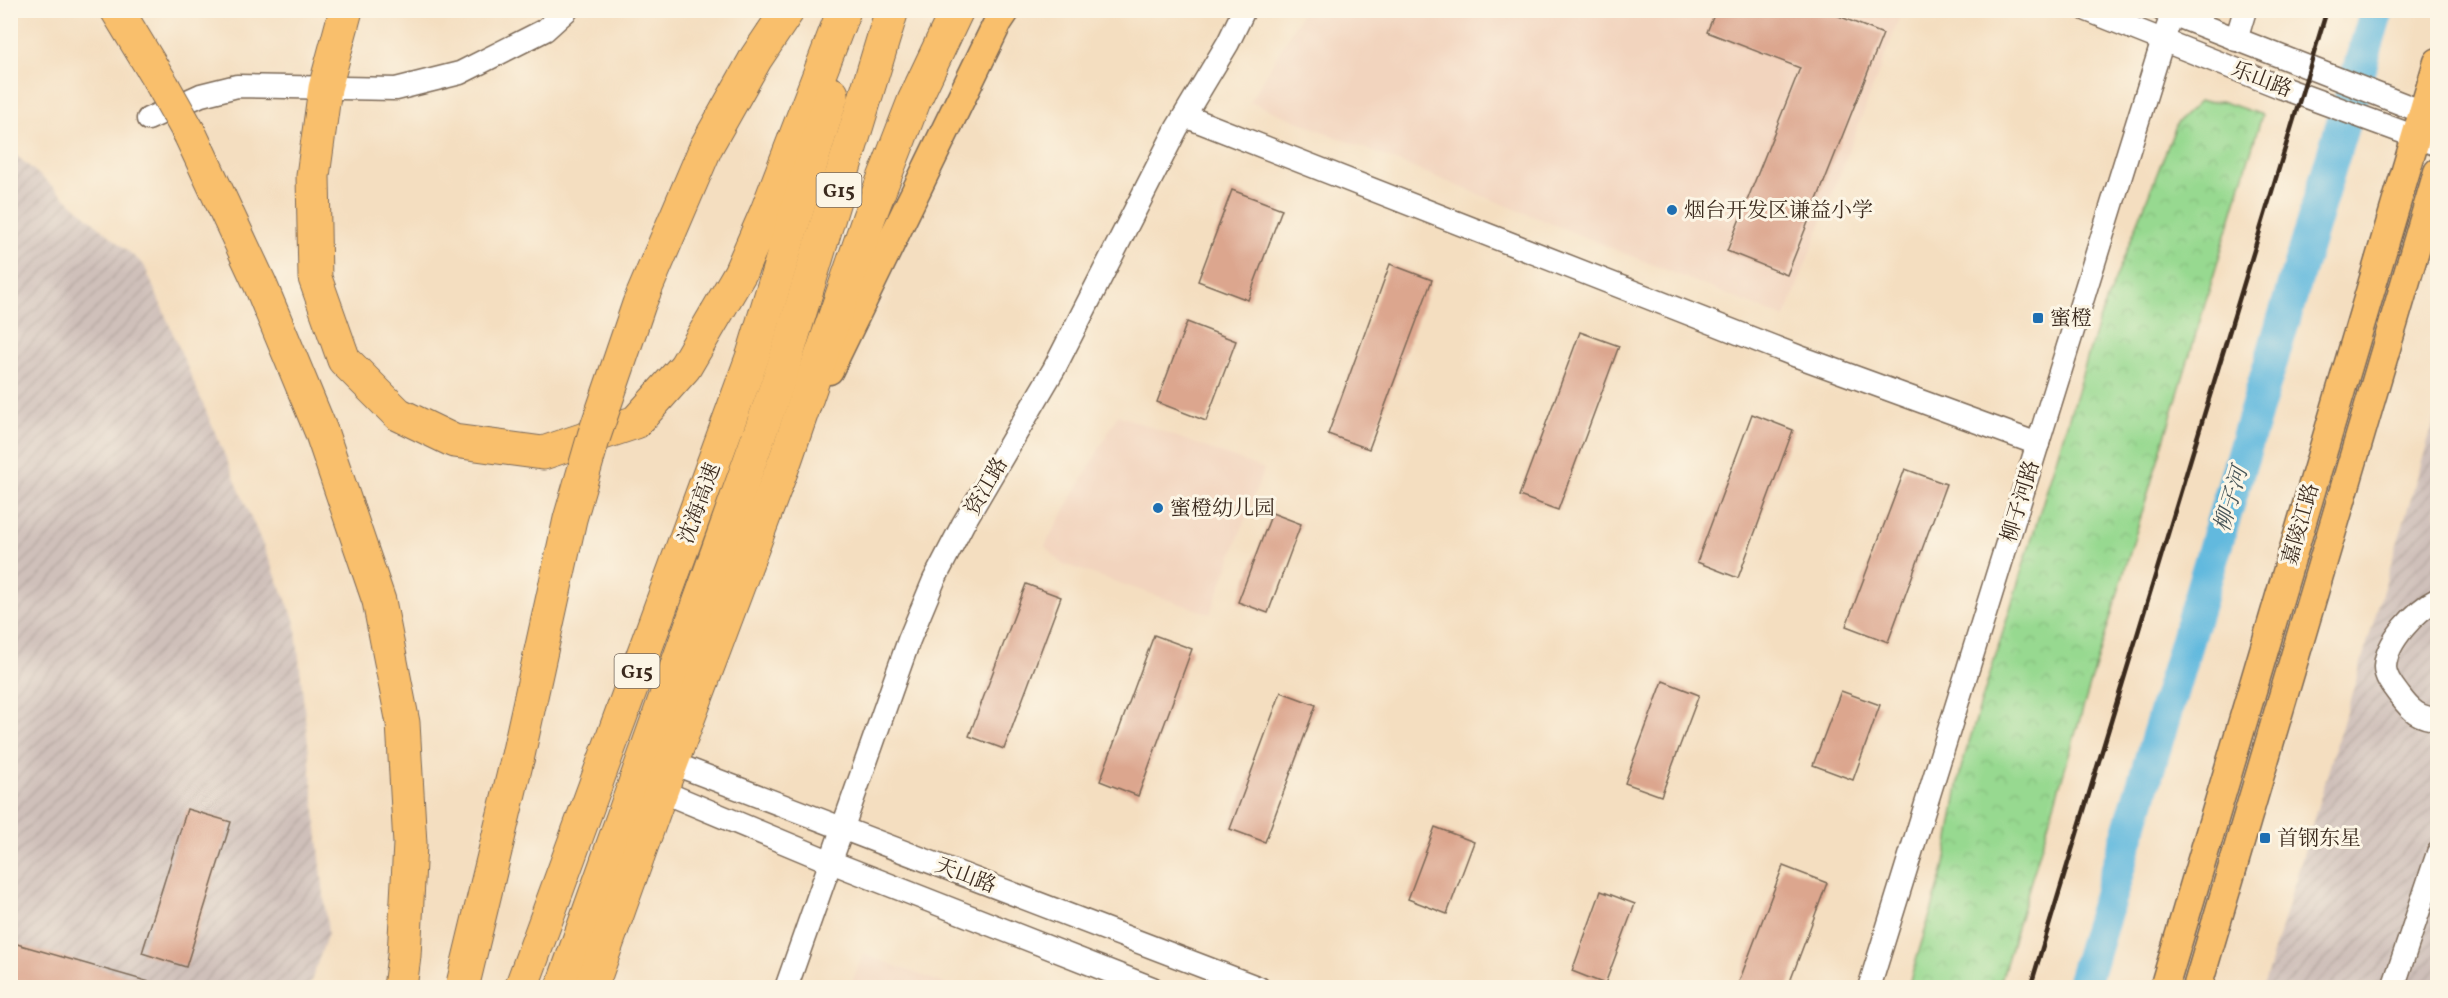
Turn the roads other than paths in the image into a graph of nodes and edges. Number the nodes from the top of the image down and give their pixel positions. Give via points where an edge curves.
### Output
1 (117, 10) edge
2 (346, 10) edge
3 (567, 10) edge
4 (788, 10) edge
5 (844, 10) edge
6 (854, 10) edge
7 (892, 10) edge
8 (957, 10) edge
9 (1006, 10) edge
10 (1244, 10) edge
11 (2087, 10) edge
12 (2245, 10) edge
13 (2167, 13) edge
14 (2163, 40) junction
15 (2236, 40) junction
16 (2438, 62) edge
17 (1185, 116) junction
18 (148, 119) dead end
19 (2417, 123) edge
20 (2438, 172) edge
21 (2038, 444) junction
22 (786, 458) junction
23 (2438, 599) edge
24 (2438, 719) edge
25 (666, 777) junction
26 (843, 828) junction
27 (2438, 853) edge
28 (831, 862) junction
29 (400, 987) edge
30 (462, 987) edge
31 (521, 987) edge
32 (562, 987) edge
33 (591, 987) edge
34 (786, 987) edge
35 (1152, 987) edge
36 (1259, 987) edge
37 (1869, 987) edge
38 (2164, 987) edge
39 (2197, 987) edge
40 (2393, 987) edge

1 - 29 highway, bridge via 190,134 260,284 321,431 379,601 403,723 410,844
2 - 5 highway via 325,88 313,176 315,278 344,360 398,414 454,441 543,453 636,422 685,367 740,273
3 - 18 street via 545,30 460,73 396,89 237,86 201,95
4 - 30 highway, bridge via 706,147 639,304 600,416 570,519
6 - 31 highway, 沈海高速 / G15 via 822,131 753,355
7 - 32 highway, 沈海高速 / G15 via 783,369
8 - 22 highway via 915,100 869,218
9 - 22 main road
10 - 17 street, 资江路
11 - 14 street, 乐山路
12 - 15 street
13 - 14 street, 柳子河路
13 - 15 street, 乐山路
14 - 19 street, 乐山路 via 2280,87
14 - 21 street, 柳子河路
15 - 19 street, 乐山路 via 2287,60
16 - 19 main road, 嘉陵江路
17 - 21 street via 1786,351
17 - 26 street, 资江路 via 1054,369 934,580
19 - 38 main road, 嘉陵江路
20 - 39 main road, 嘉陵江路
21 - 37 street, 柳子河路
22 - 25 highway
23 - 24 street via 2399,633 2385,668 2389,681 2404,701 2422,718
25 - 26 street, 天山路
25 - 28 street, 天山路
25 - 33 highway
26 - 28 street, 资江路
26 - 36 street, 天山路
27 - 40 street
28 - 34 street, 资江路
28 - 35 street, 天山路

